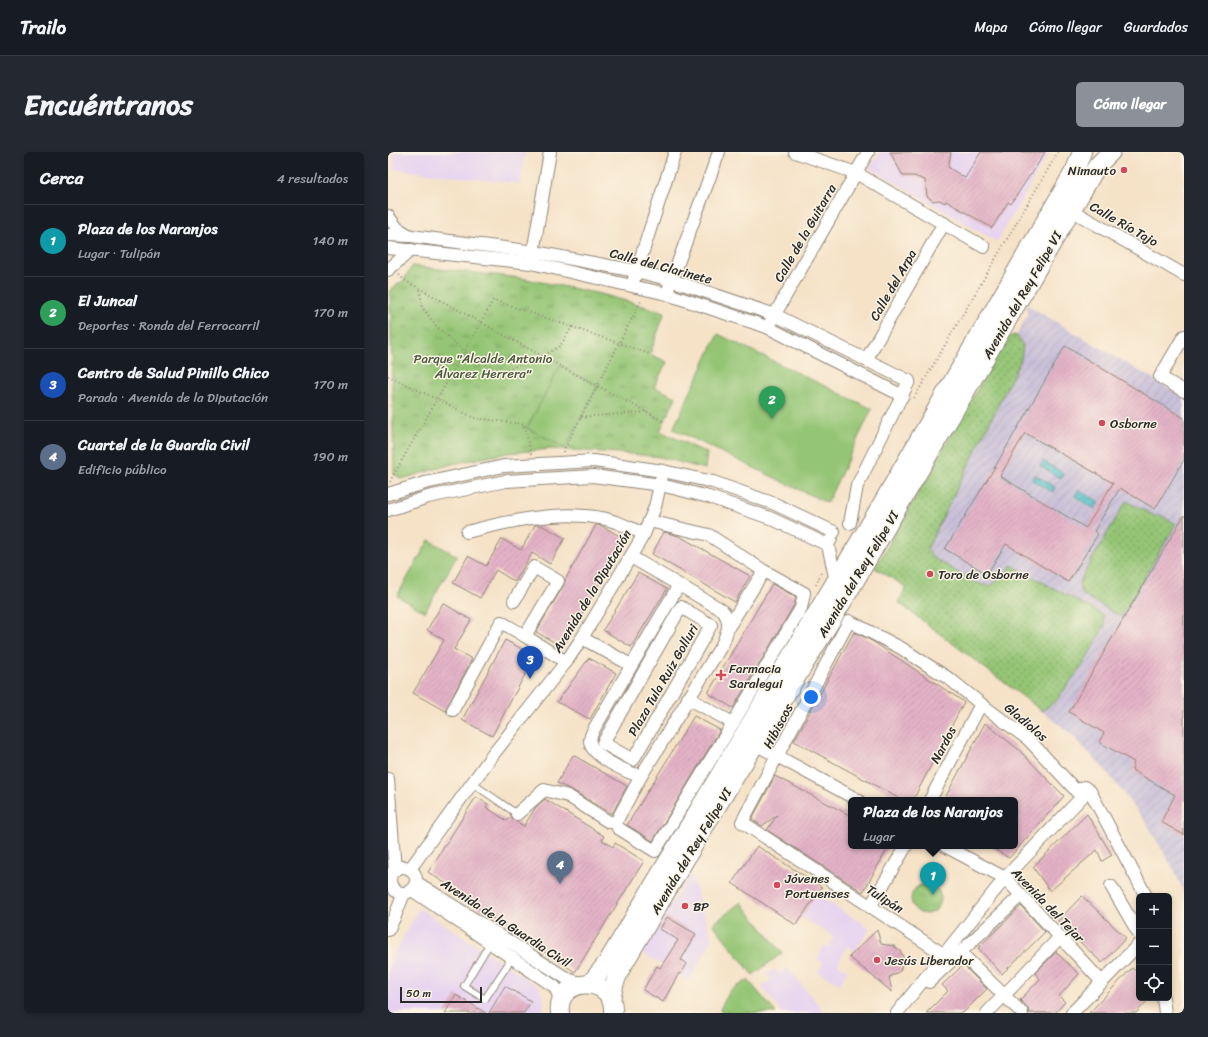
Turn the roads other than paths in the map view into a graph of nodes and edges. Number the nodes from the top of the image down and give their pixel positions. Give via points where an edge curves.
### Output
1 (550, 152) edge
2 (675, 152) edge
3 (719, 152) edge
4 (795, 152) edge
5 (868, 152) edge
6 (1082, 152) edge
7 (1111, 152) edge
8 (856, 173) junction
9 (1071, 210) junction
10 (388, 216) edge
11 (944, 223) junction
12 (388, 235) edge
13 (411, 236) junction
14 (984, 247) dead end
15 (388, 248) edge
16 (411, 250) junction
17 (533, 257) junction
18 (389, 269) edge
19 (636, 271) junction
20 (1184, 275) edge
21 (671, 280) junction
22 (633, 286) junction
23 (667, 294) junction
24 (775, 315) junction
25 (767, 327) junction
26 (1184, 336) edge
27 (866, 360) junction
28 (1184, 391) edge
29 (908, 397) junction
30 (663, 471) junction
31 (661, 485) junction
32 (388, 494) edge
33 (388, 510) edge
34 (649, 521) junction
35 (872, 521) junction
36 (850, 523) junction
37 (467, 532) dead end
38 (834, 532) junction
39 (644, 534) junction
40 (828, 545) junction
41 (631, 557) junction
42 (764, 571) junction
43 (836, 581) junction
44 (679, 585) junction
45 (514, 601) dead end
46 (849, 621) joint
47 (729, 626) junction
48 (525, 636) junction
49 (582, 638) junction
50 (566, 662) junction
51 (631, 665) junction
52 (688, 698) junction
53 (981, 704) junction
54 (453, 710) dead end
55 (733, 723) junction
56 (603, 742) joint
57 (755, 744) junction
58 (777, 757) junction
59 (641, 776) junction
60 (388, 778) edge
61 (472, 783) junction
62 (1076, 791) junction
63 (852, 797) edge
64 (932, 797) edge
65 (517, 814) joint
66 (616, 822) junction
67 (742, 822) joint
68 (904, 849) edge
69 (951, 849) edge
70 (410, 869) junction
71 (1005, 878) junction
72 (391, 881) edge
73 (1111, 886) dead end
74 (411, 888) junction
75 (1144, 893) edge
76 (1021, 895) junction
77 (870, 907) junction
78 (1136, 929) edge
79 (388, 930) edge
80 (1060, 937) junction
81 (490, 943) junction
82 (1136, 947) edge
83 (960, 952) junction
84 (512, 958) junction
85 (947, 958) junction
86 (1102, 982) junction
87 (586, 984) junction
88 (1004, 995) junction
89 (1163, 1001) edge
90 (560, 1007) edge
91 (614, 1008) edge
92 (901, 1011) edge
93 (987, 1013) edge
94 (1022, 1013) edge
95 (1072, 1013) edge
96 (1165, 1013) edge

1 - 17 street
2 - 19 street
3 - 21 street
4 - 8 street
5 - 8 street, Calle de la Guitarra
6 - 35 main road, Avenida del Rey Felipe VI via 1075,170
7 - 9 main road, Avenida del Rey Felipe VI via 1096,166
8 - 11 street
8 - 24 street, Calle de la Guitarra
9 - 20 street, Calle Río Tajo
9 - 57 main road, Avenida del Rey Felipe VI via 850,590
10 - 13 street via 397,228
11 - 14 street
11 - 27 street, Calle del Arpa
12 - 13 street, Calle del Clarinete
13 - 17 street, Calle del Clarinete
15 - 16 street, Calle del Clarinete
16 - 17 street, Calle del Clarinete
16 - 18 street
17 - 19 street, Calle del Clarinete
17 - 22 street, Calle del Clarinete
19 - 21 street, Calle del Clarinete
19 - 22 street
21 - 23 street
21 - 24 street, Calle del Clarinete
22 - 23 street, Calle del Clarinete
23 - 25 street, Calle del Clarinete
24 - 25 street, Calle de la Guitarra
24 - 27 street, Calle del Clarinete
25 - 29 street, Calle del Clarinete
26 - 28 street via 1160,377
27 - 29 street, Calle del Clarinete via 909,381
29 - 36 street via 857,486
30 - 31 street, Avenida de la Diputación
30 - 32 street via 594,462 504,466 425,483
30 - 38 street via 713,482 775,504
31 - 33 street via 593,476 506,481 428,497
31 - 34 street, Avenida de la Diputación
31 - 40 street via 709,497 770,518
34 - 39 street, Avenida de la Diputación
34 - 42 street via 708,535
35 - 36 street
35 - 43 main road, Avenida del Rey Felipe VI
36 - 38 street
37 - 39 street via 511,521 564,515 601,518
38 - 40 street
39 - 41 street, Avenida de la Diputación
40 - 43 street
41 - 44 street
41 - 49 street, Avenida de la Diputación
42 - 47 street
42 - 55 street via 804,593 801,608
43 - 87 main road, Avenida del Rey Felipe VI via 607,963
44 - 47 street via 722,610 727,616
44 - 51 street
45 - 48 street via 534,567 558,581
46 - 53 street, Gladiolos via 902,648 951,680
46 - 58 street, Hibiscos
47 - 52 street via 723,643
48 - 50 street
48 - 54 street via 501,622
49 - 50 street, Avenida de la Diputación
49 - 51 street
50 - 61 street, Avenida de la Diputación
51 - 59 street via 594,729 590,741 592,748 601,757 627,772
52 - 55 street
52 - 59 street
53 - 62 street, Gladiolos via 1029,740
53 - 64 street, Nardos
55 - 66 street via 655,851 618,828
56 - 56 street, Plaza Tula Ruiz Golluri via 681,607 711,625 632,760
57 - 58 street
57 - 91 main road, Avenida del Rey Felipe VI via 620,970 615,982
58 - 63 street
58 - 67 street, Hibiscos
59 - 66 street
60 - 72 street
61 - 65 lane
61 - 70 street, Avenida de la Diputación
62 - 71 street via 1082,797
62 - 75 street via 1084,787 1090,791
65 - 66 street via 544,790 568,796 609,822
67 - 77 street, Tulipán
68 - 77 street
69 - 71 street, Avenida del Tejar
70 - 72 street via 402,867
70 - 74 street via 415,874
71 - 76 street, Avenida del Tejar
71 - 85 street
72 - 74 street via 399,893
73 - 78 street
74 - 79 street
74 - 81 street
74 - 87 street, Avenida de la Guardia Civil via 566,978
76 - 80 street, Avenida del Tejar
76 - 83 street
77 - 85 street, Tulipán
80 - 86 street, Avenida del Tejar
80 - 88 street
81 - 84 street
81 - 84 lane via 464,986 485,999
82 - 86 street
83 - 85 street
83 - 88 street
84 - 90 street via 555,987
85 - 92 street
86 - 95 street
87 - 90 main road, Avenida del Rey Felipe VI via 573,987 566,993
87 - 91 main road via 599,987 606,992
88 - 93 street
88 - 94 street
89 - 96 street

